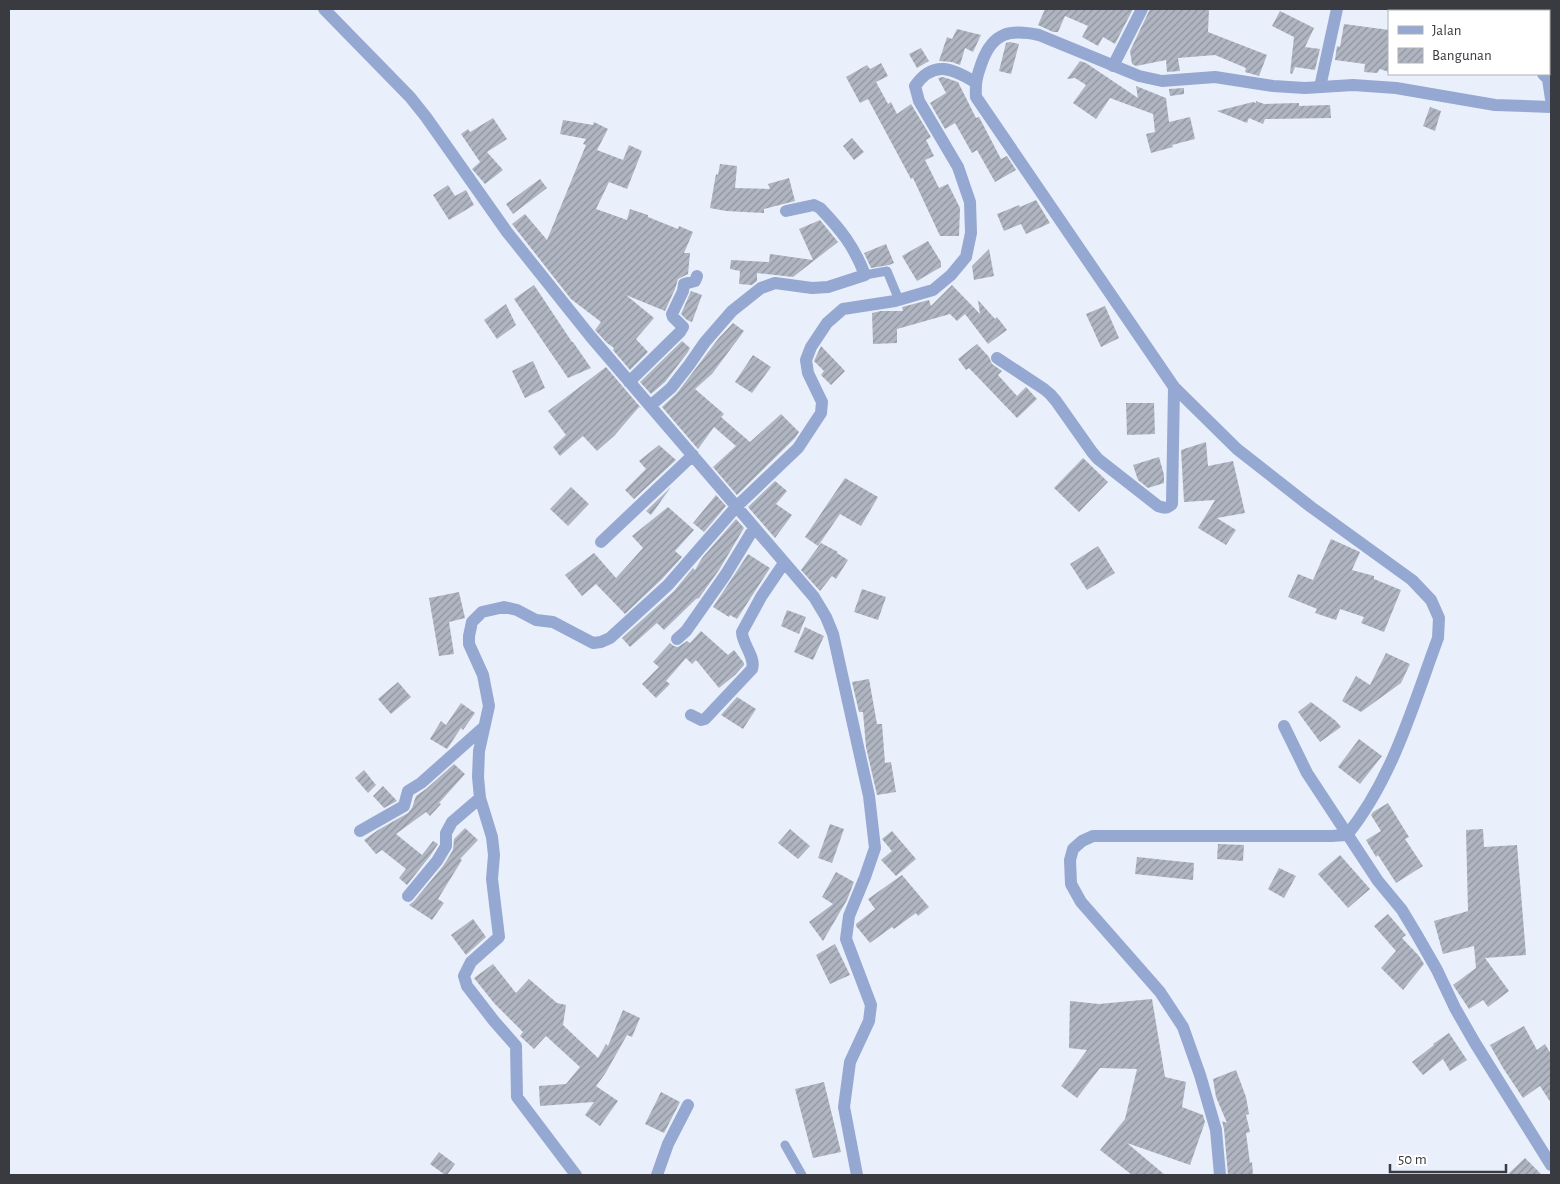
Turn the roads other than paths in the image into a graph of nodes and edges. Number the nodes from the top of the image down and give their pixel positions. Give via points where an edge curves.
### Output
1 (324, 9) edge
2 (1142, 9) edge
3 (1337, 9) edge
4 (1114, 66) junction
5 (1544, 75) edge
6 (975, 82) junction
7 (1320, 87) junction
8 (1551, 100) edge
9 (1551, 107) edge
10 (786, 211) dead end
11 (865, 275) junction
12 (697, 276) dead end
13 (899, 300) junction
14 (997, 358) dead end
15 (629, 382) junction
16 (1174, 387) junction
17 (650, 406) junction
18 (693, 455) junction
19 (736, 506) junction
20 (754, 528) junction
21 (601, 542) dead end
22 (784, 563) junction
23 (677, 639) dead end
24 (691, 715) dead end
25 (1284, 726) dead end
26 (484, 727) junction
27 (480, 798) junction
28 (360, 831) dead end
29 (1347, 835) junction
30 (408, 896) dead end
31 (688, 1105) dead end
32 (785, 1145) dead end
33 (1551, 1165) edge
34 (576, 1175) edge
35 (657, 1175) edge
36 (802, 1175) edge
37 (857, 1175) edge
38 (1220, 1175) edge

1 - 15 street via 410,98 507,232
2 - 4 street
3 - 7 street
4 - 6 street via 1039,35 1010,33 999,37 988,48
4 - 7 street via 1162,81 1215,77 1273,86
5 - 8 street via 1548,79
6 - 13 street via 944,68 930,71 916,86 919,101 958,167 970,202 971,233 966,257 951,275 933,290
6 - 16 street via 976,97
7 - 9 street via 1379,87 1495,104
10 - 11 street via 814,205 820,208 852,244
11 - 13 lane via 887,271
11 - 17 street via 828,287 775,284 761,288 732,311 671,388
12 - 15 street via 694,281 684,284 672,314 683,327 680,332
13 - 19 street via 843,310 827,323 806,360 808,373 822,402 821,413 798,448
14 - 16 street via 1044,389 1098,459 1164,508 1172,504
15 - 17 street
16 - 29 street via 1238,450 1412,580 1431,600 1439,618 1438,638 1395,752 1364,812
17 - 18 street
18 - 19 street
18 - 21 street
19 - 20 street
19 - 26 street via 668,585 610,638 601,642 593,642 558,624 536,620 517,610 504,607 482,612 472,622 469,644 483,676 489,706
20 - 22 street
20 - 23 street via 726,574
22 - 24 street via 742,632 753,662 752,670 705,719
22 - 37 street via 814,597 833,634 871,812 875,848 849,916 846,939 871,1005 870,1021 850,1062 844,1107
25 - 29 street via 1308,774
26 - 27 street via 477,763
26 - 28 street via 408,791 404,806
27 - 30 street via 452,822 446,833 446,846
27 - 34 street via 492,837 492,879 499,937 471,962 464,976 467,986 516,1046 518,1096
29 - 33 street via 1407,918 1475,1043
29 - 38 street via 1093,836 1073,849 1071,884 1080,902 1160,992 1182,1027 1216,1130
31 - 35 street
32 - 36 lane

